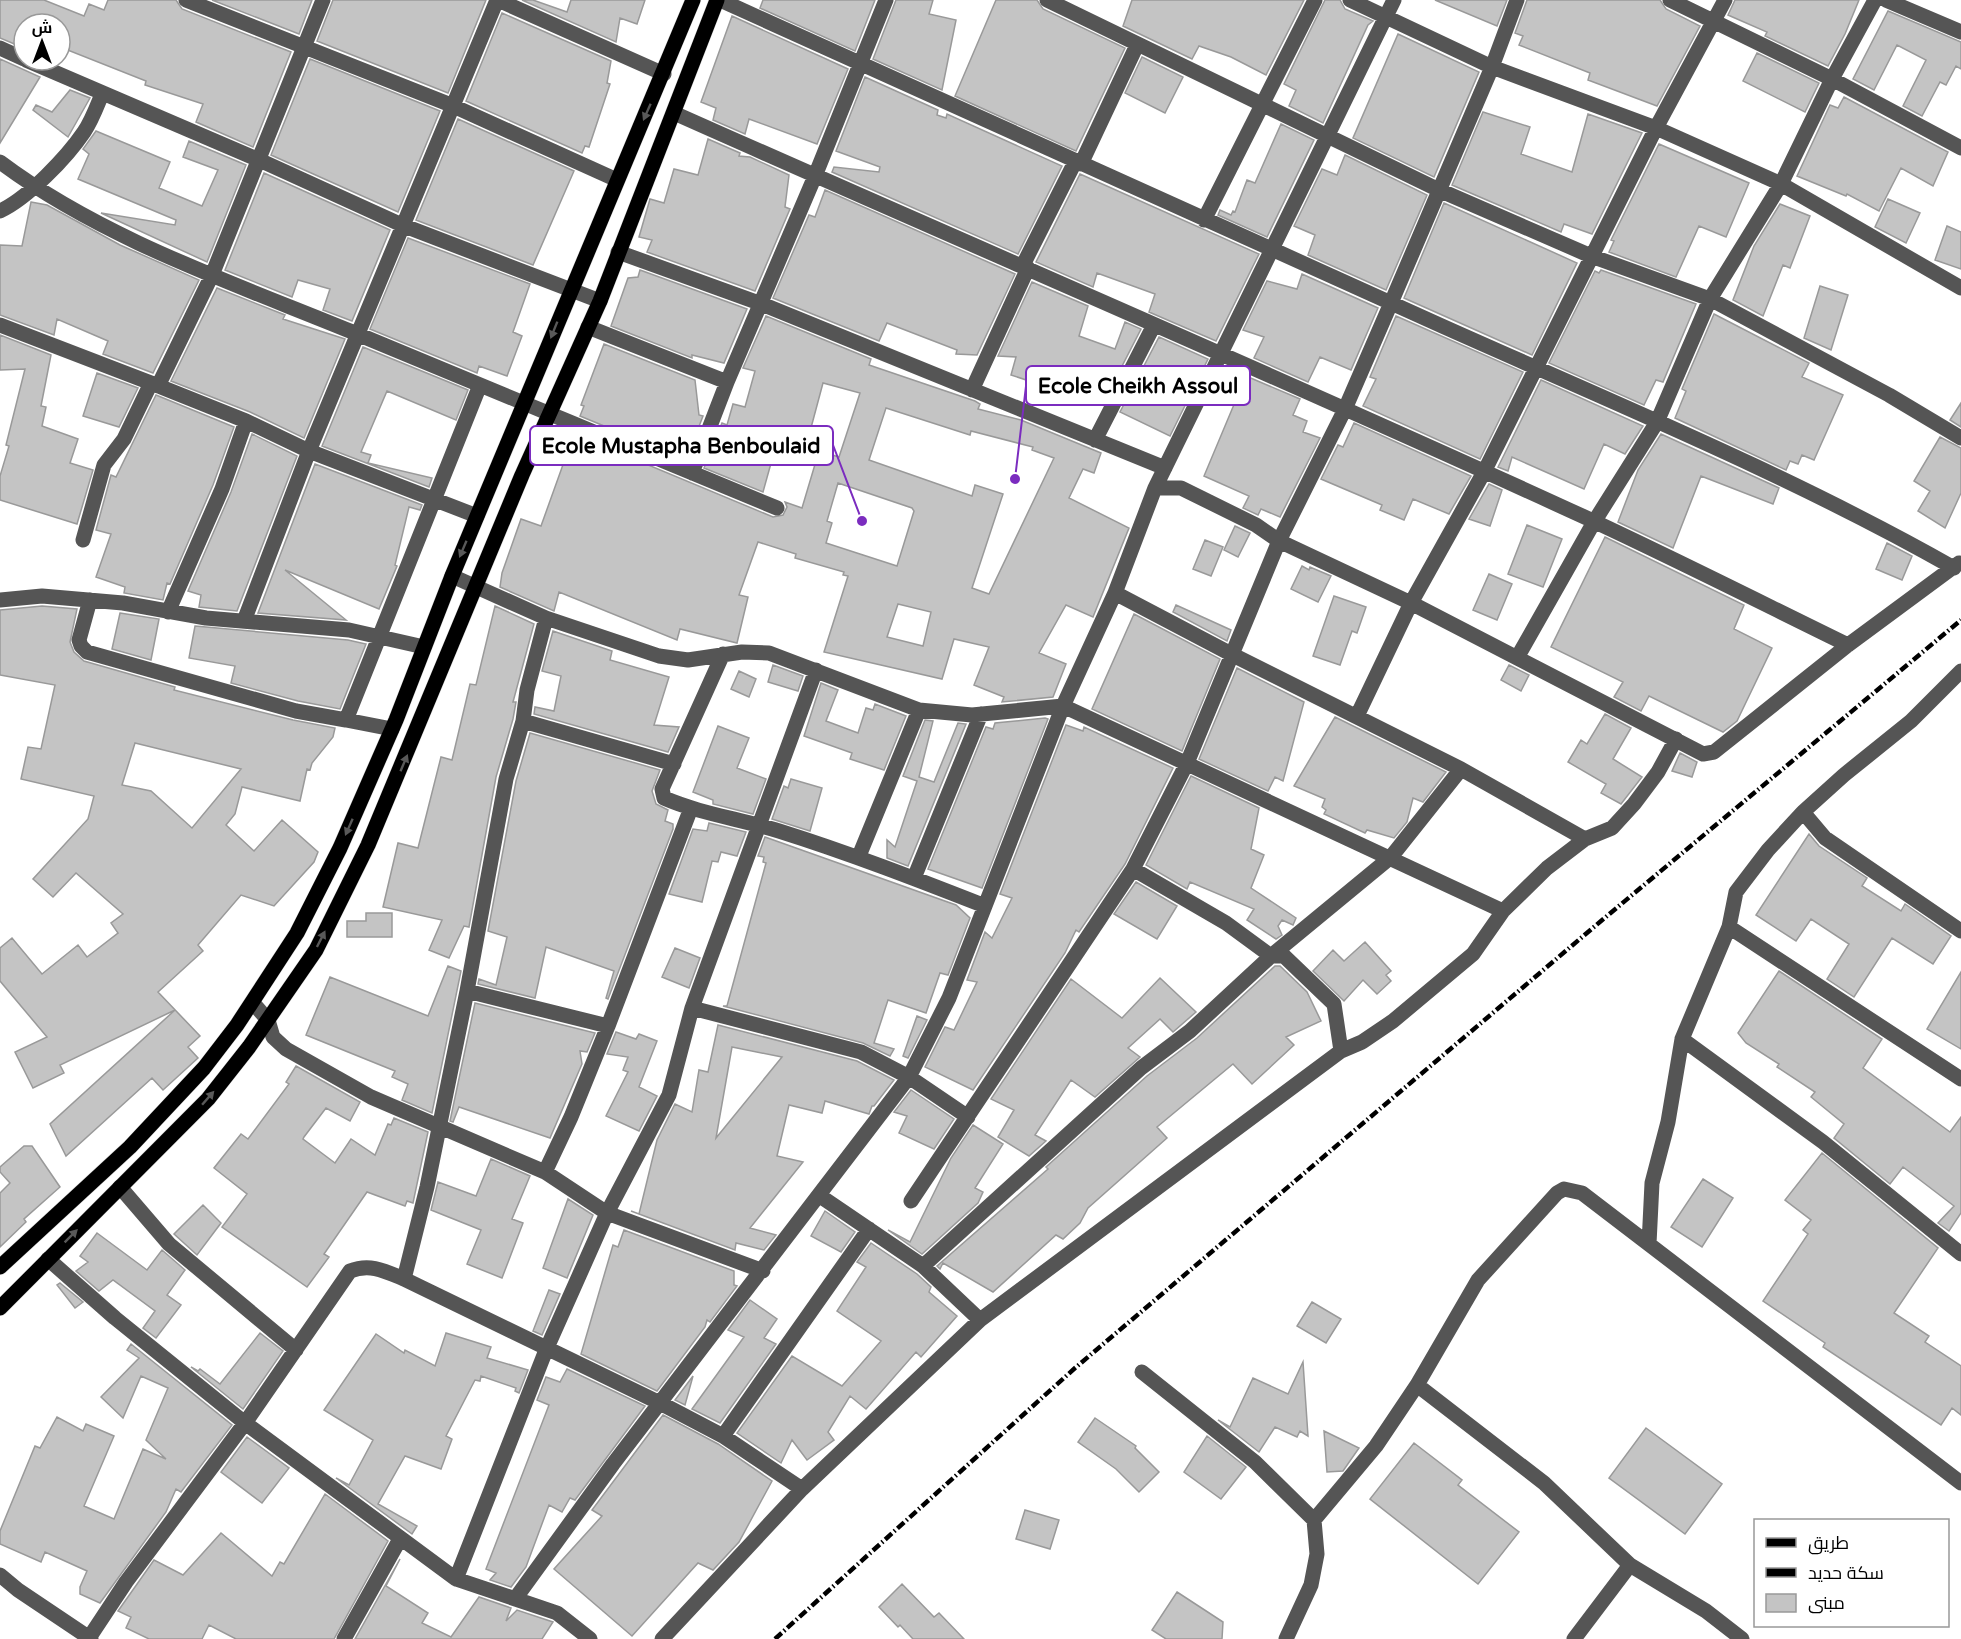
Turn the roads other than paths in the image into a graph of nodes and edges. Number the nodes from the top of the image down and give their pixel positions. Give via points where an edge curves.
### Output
1 (186, 0) edge
2 (323, 0) edge
3 (498, 0) edge
4 (693, 0) edge
5 (719, 0) edge
6 (886, 0) edge
7 (1047, 0) edge
8 (1315, 0) edge
9 (1350, 0) edge
10 (1394, 0) edge
11 (1517, 0) edge
12 (1670, 0) edge
13 (1725, 0) edge
14 (1875, 0) edge
15 (1886, 0) edge
16 (1386, 17) junction
17 (1715, 21) junction
18 (1961, 32) edge
19 (303, 45) junction
20 (1137, 45) junction
21 (858, 63) junction
22 (1492, 67) junction
23 (54, 72) edge
24 (664, 75) junction
25 (1832, 80) junction
26 (102, 94) junction
27 (451, 105) junction
28 (1262, 106) junction
29 (674, 113) junction
30 (1656, 128) junction
31 (1330, 136) junction
32 (1961, 148) edge
33 (257, 159) junction
34 (0, 162) edge
35 (1078, 163) junction
36 (815, 176) junction
37 (617, 180) junction
38 (1781, 184) junction
39 (33, 186) junction
40 (1439, 190) junction
41 (0, 211) edge
42 (1204, 220) junction
43 (402, 225) junction
44 (1271, 251) junction
45 (618, 252) junction
46 (1591, 255) junction
47 (1025, 266) junction
48 (212, 275) junction
49 (1961, 288) edge
50 (571, 291) junction
51 (1710, 299) junction
52 (600, 300) junction
53 (759, 303) junction
54 (1391, 303) junction
55 (0, 325) edge
56 (1154, 325) junction
57 (588, 327) junction
58 (357, 334) junction
59 (1221, 355) junction
60 (1534, 367) junction
61 (727, 382) junction
62 (155, 384) junction
63 (480, 385) junction
64 (972, 390) junction
65 (524, 403) junction
66 (1346, 409) junction
67 (550, 413) junction
68 (246, 421) junction
69 (1657, 422) junction
70 (1961, 438) edge
71 (1095, 440) junction
72 (309, 451) junction
73 (1165, 468) junction
74 (1484, 472) junction
75 (692, 473) junction
76 (1155, 488) junction
77 (435, 500) junction
78 (777, 508) dead end
79 (477, 516) junction
80 (1594, 522) junction
81 (83, 540) dead end
82 (1278, 541) junction
83 (1957, 565) edge
84 (452, 576) junction
85 (477, 587) junction
86 (1115, 593) junction
87 (0, 600) edge
88 (90, 600) junction
89 (1411, 603) junction
90 (168, 612) junction
91 (546, 618) junction
92 (244, 621) junction
93 (378, 637) junction
94 (1848, 645) junction
95 (424, 647) junction
96 (723, 654) junction
97 (1233, 656) junction
98 (1517, 658) junction
99 (816, 670) junction
100 (1961, 671) edge
101 (1063, 706) junction
102 (919, 710) junction
103 (981, 714) junction
104 (1357, 716) junction
105 (346, 720) junction
106 (523, 721) junction
107 (392, 729) junction
108 (1676, 739) junction
109 (1187, 763) junction
110 (674, 764) junction
111 (1461, 769) junction
112 (691, 808) junction
113 (1803, 812) junction
114 (760, 825) junction
115 (1585, 839) junction
116 (859, 856) junction
117 (1391, 857) junction
118 (1133, 869) junction
119 (914, 878) junction
120 (985, 906) junction
121 (1503, 911) junction
122 (1729, 927) junction
123 (1961, 931) edge
124 (1271, 956) junction
125 (468, 991) junction
126 (253, 1003) junction
127 (692, 1008) junction
128 (268, 1020) junction
129 (608, 1026) junction
130 (1682, 1039) junction
131 (1341, 1050) junction
132 (909, 1077) junction
133 (1961, 1079) edge
134 (968, 1117) junction
135 (439, 1126) junction
136 (545, 1172) junction
137 (120, 1187) junction
138 (820, 1196) junction
139 (911, 1201) dead end
140 (607, 1214) junction
141 (869, 1229) junction
142 (1649, 1244) junction
143 (1961, 1254) edge
144 (48, 1259) junction
145 (923, 1266) junction
146 (0, 1267) edge
147 (763, 1271) junction
148 (404, 1279) junction
149 (0, 1308) edge
150 (980, 1320) junction
151 (296, 1350) junction
152 (546, 1350) junction
153 (1142, 1372) dead end
154 (1417, 1385) junction
155 (662, 1404) junction
156 (245, 1423) junction
157 (723, 1436) junction
158 (1961, 1484) edge
159 (802, 1489) junction
160 (1314, 1520) junction
161 (400, 1539) junction
162 (1630, 1565) junction
163 (0, 1575) edge
164 (456, 1580) junction
165 (515, 1599) junction
166 (90, 1638) edge
167 (344, 1639) edge
168 (590, 1639) edge
169 (662, 1639) edge
170 (1286, 1639) edge
171 (1574, 1639) edge
172 (1742, 1639) edge

1 - 19 street
2 - 19 street
3 - 24 street
3 - 27 street
4 - 24 main road
5 - 21 street
5 - 29 main road
6 - 21 street
7 - 20 street
8 - 28 street
9 - 16 street
10 - 16 street
11 - 22 street
12 - 17 street
13 - 17 street
14 - 25 street
15 - 18 street
16 - 22 street
16 - 31 street
17 - 25 street
17 - 30 street
19 - 27 street
19 - 33 street
20 - 28 street
20 - 35 street
21 - 35 street
21 - 36 street
22 - 30 street
22 - 40 street
23 - 26 street
24 -> 37 main road
25 - 32 street
25 - 38 street
26 - 33 street
26 - 39 street via 86,129 69,152
27 - 37 street
27 - 43 street
28 - 31 street
28 - 42 street
29 - 36 street
29 - 45 main road
30 - 38 street
30 - 46 street
31 - 40 street
31 - 44 street
33 - 43 street
33 - 48 street
34 - 39 street
35 - 42 street
35 - 47 street
36 - 47 street
36 - 53 street
37 - 50 main road
38 - 49 street
38 - 51 street
39 - 41 street
39 - 48 street
40 - 46 street
40 - 54 street
42 - 44 street
43 - 50 street
43 - 58 street
44 - 54 street
44 - 59 street
45 - 52 main road
45 - 53 street
46 - 51 street
46 - 60 street
47 - 56 street
47 - 64 street
48 - 58 street
48 - 62 street
50 - 52 street
50 -> 65 main road
51 - 69 street
51 - 70 street via 1890,395
52 - 57 main road
53 - 61 street
53 - 64 street
54 - 60 street
54 - 66 street
55 - 62 street
56 - 59 street
56 - 71 street
57 - 61 street
57 - 67 main road
58 - 63 street
58 - 72 street
59 - 66 street
59 - 73 street
60 - 69 street
60 - 74 street
61 - 75 street
62 - 68 street
62 - 81 street via 124,439 104,465
63 - 65 street
63 - 77 street
64 - 71 street
65 - 67 street
65 - 79 main road
66 - 74 street
66 - 82 street
67 - 75 street
67 - 85 main road
68 - 72 street
68 - 90 street via 222,489
69 - 80 street
69 - 83 street
71 - 73 street
72 - 77 street
72 - 92 street
73 - 76 street
74 - 80 street
74 - 89 street
75 - 78 street
76 - 82 street via 1180,488 1256,525
76 - 86 street
77 - 79 street
77 - 93 street
79 -> 84 main road
80 - 94 street
80 - 98 street
82 - 89 street
82 - 97 street
83 - 94 street
84 - 85 street
84 - 95 main road
85 - 91 street
128 -> 85 main road via 316,950 368,845
86 - 97 street
86 - 101 street
87 - 88 street via 42,596
88 - 90 street
88 - 105 street via 79,640 87,652 296,711
89 - 98 street
89 - 104 street
90 - 92 street
91 - 96 street via 659,656 688,660
91 - 106 street
92 - 93 street via 349,630
93 - 95 street
93 - 105 street
94 - 108 street via 1714,752 1703,754
95 - 107 main road
96 - 99 street via 769,653
96 - 110 street
97 - 104 street
97 - 109 street
98 - 108 street
99 - 102 street
99 - 114 street
100 - 113 street via 1911,721
101 - 103 street
101 - 109 street
101 - 120 street
102 - 103 street
102 - 116 street
103 - 119 street
104 - 111 street
105 - 107 street
106 - 110 street
106 - 125 street via 506,780
107 -> 126 main road via 340,848 297,933
108 - 115 street via 1634,804 1612,828
109 - 117 street
109 - 118 street
110 - 112 street via 662,793 664,798
111 - 115 street
111 - 117 street
112 - 114 street
112 - 129 street
113 - 122 street via 1736,892
113 - 123 street via 1825,838
114 - 116 street
114 - 127 street
115 - 121 street via 1547,868
116 - 119 street
117 - 121 street
117 - 124 street
118 - 124 street via 1226,923
118 - 134 street
119 - 120 street
120 - 132 street via 949,998
121 - 131 street via 1473,954 1394,1021 1362,1042
122 - 130 street
122 - 133 street
124 - 131 street via 1284,956 1334,1004
124 - 145 street
125 - 129 street
125 - 135 street
126 - 128 street
126 - 146 main road via 204,1068 130,1147
127 - 132 street via 861,1052
127 - 140 street via 669,1095
128 - 135 street via 273,1037 295,1054 371,1097
137 -> 128 main road via 208,1099
129 - 136 street
130 - 142 street via 1668,1122 1652,1183
130 - 143 street via 1823,1142
131 - 150 street
132 - 134 street
132 - 138 street
134 - 139 street
135 - 136 street
135 - 148 street
136 - 140 street
144 -> 137 main road
137 - 151 street via 169,1244
138 - 141 street
138 - 147 street
140 - 147 street
140 - 152 street
141 - 145 street
141 - 157 street
142 - 154 street via 1582,1193 1564,1189 1557,1192 1478,1280
142 - 158 street
144 - 149 main road
144 - 156 street
145 - 150 street
147 - 155 street
148 - 151 street via 377,1268 362,1266 350,1271
148 - 152 street
150 - 159 street
151 - 156 street
152 - 155 street
152 - 164 street
153 - 160 street via 1255,1462
154 - 160 street via 1376,1446
154 - 162 street via 1544,1483
155 - 157 street
155 - 165 street
156 - 161 street
156 - 166 street via 126,1582
157 - 159 street
159 - 169 street
160 - 170 street via 1317,1554 1311,1586
161 - 164 street
161 - 167 street
162 - 171 street
162 - 172 street via 1706,1611
163 - 166 street
164 - 165 street
165 - 168 street via 557,1613

